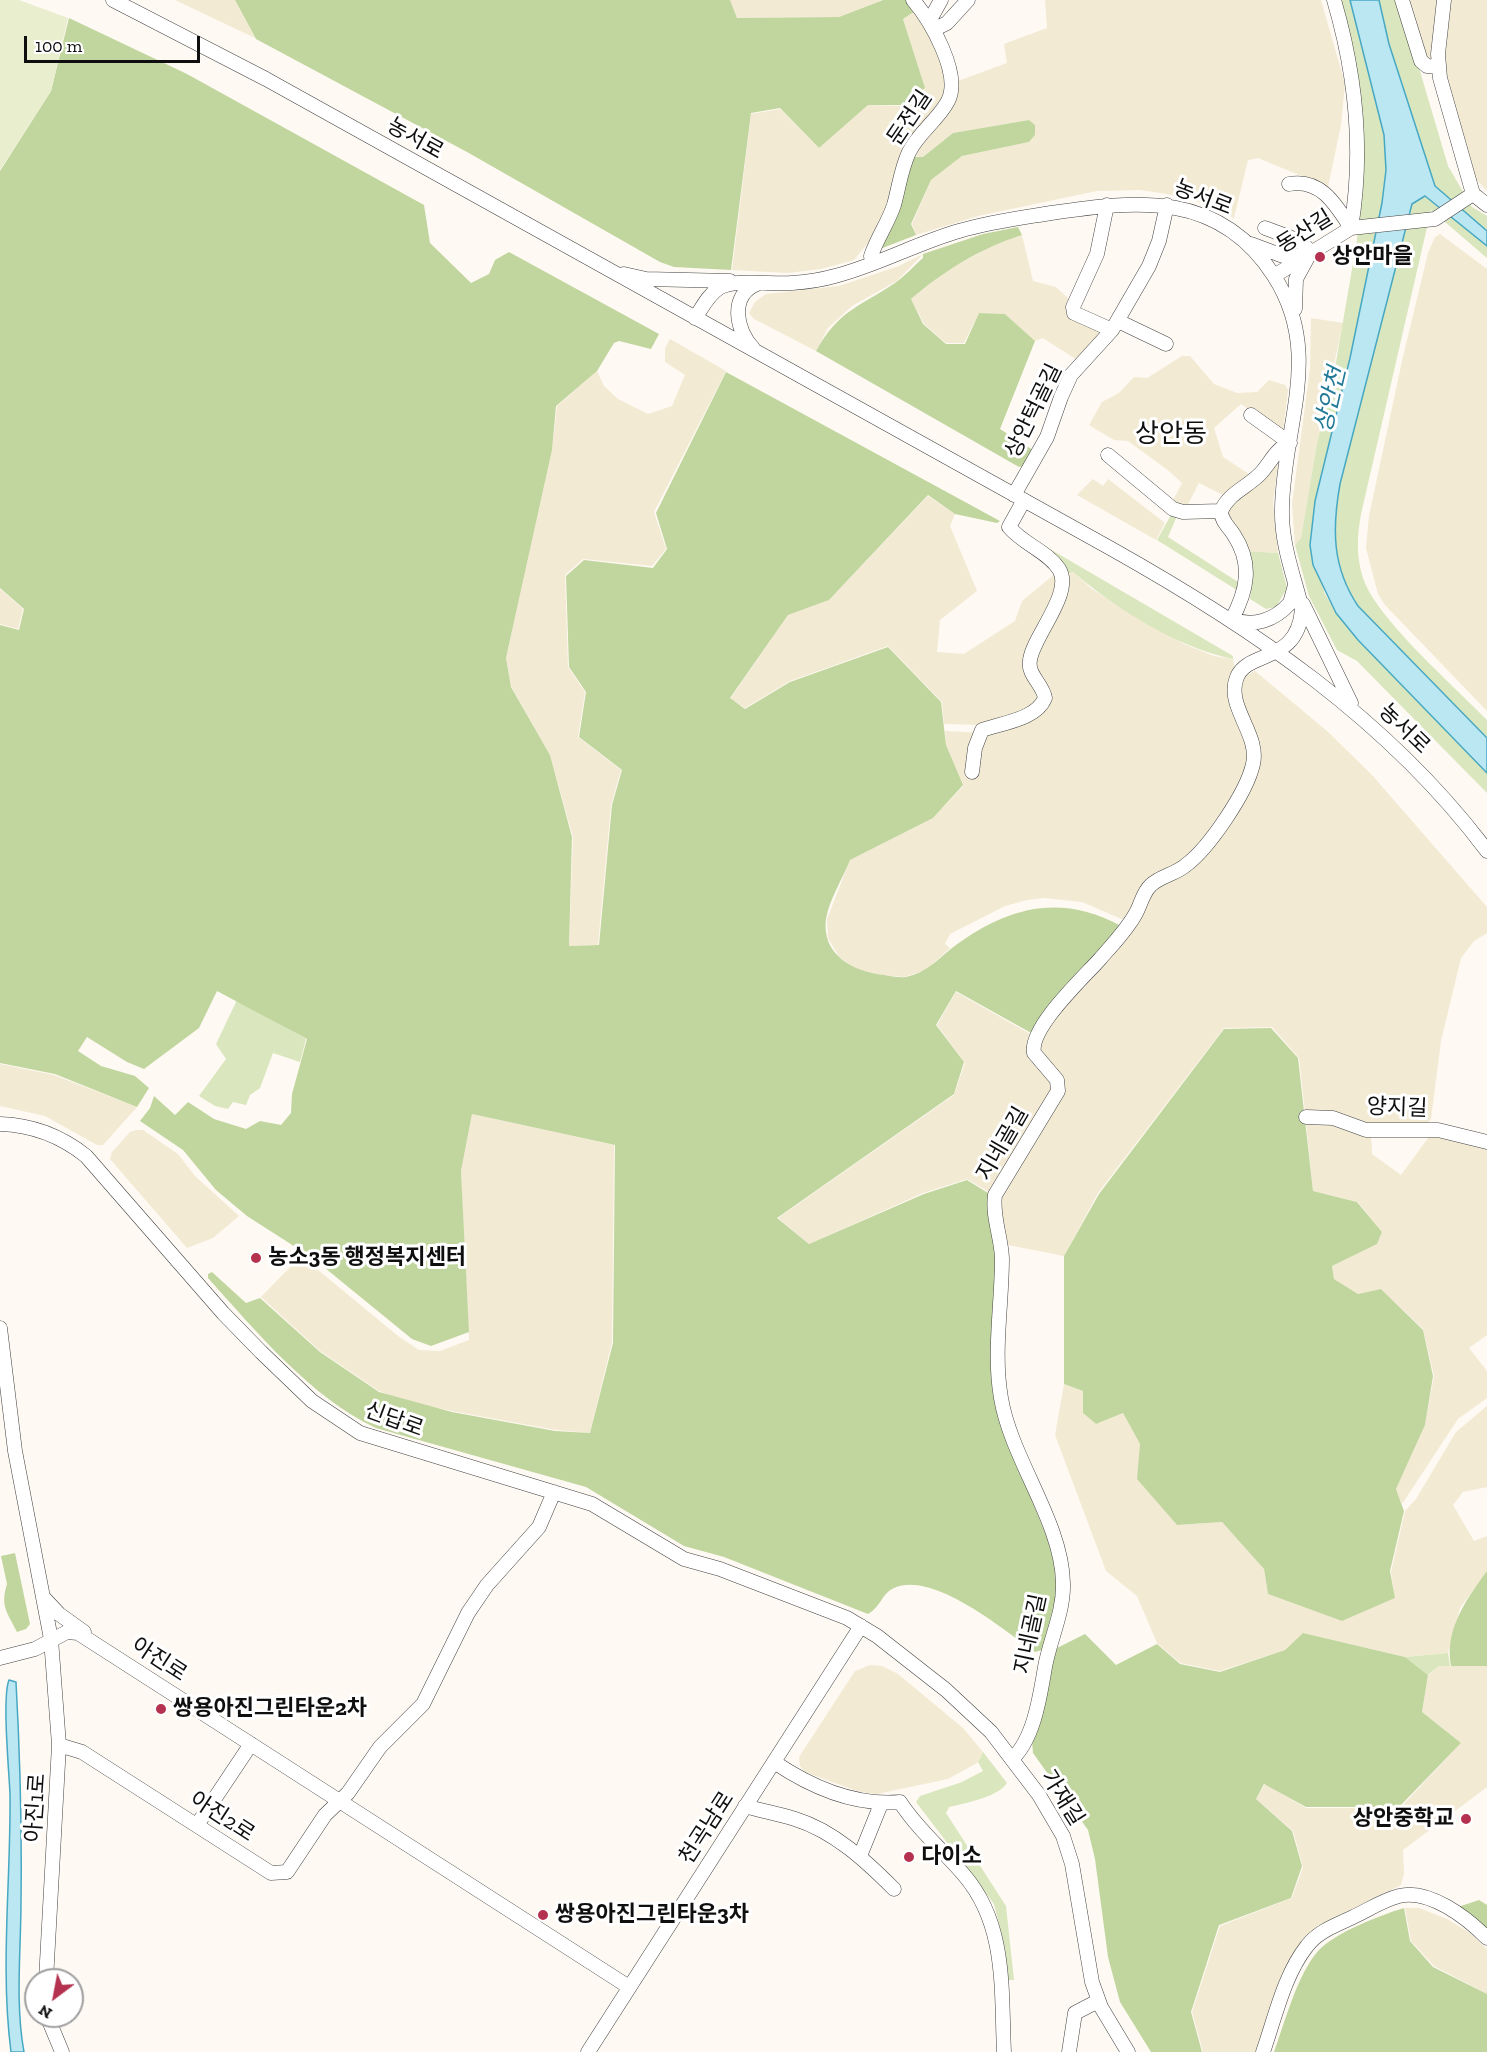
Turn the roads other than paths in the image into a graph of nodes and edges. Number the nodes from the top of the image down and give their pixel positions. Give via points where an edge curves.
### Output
1 (113, 0) edge
2 (914, 0) edge
3 (941, 0) edge
4 (968, 0) edge
5 (1334, 0) edge
6 (1402, 0) edge
7 (1444, 0) edge
8 (932, 24) junction
9 (1438, 67) junction
10 (1289, 184) dead end
11 (1469, 196) junction
12 (1107, 205) junction
13 (1167, 205) junction
14 (1487, 205) edge
15 (1355, 227) junction
16 (1265, 228) dead end
17 (1245, 241) junction
18 (1310, 254) junction
19 (872, 263) junction
20 (599, 265) junction
21 (1275, 276) junction
22 (759, 284) junction
23 (695, 318) junction
24 (1296, 318) junction
25 (1115, 326) junction
26 (1166, 344) dead end
27 (761, 355) junction
28 (1251, 416) dead end
29 (1290, 443) junction
30 (1108, 455) dead end
31 (1019, 498) junction
32 (1221, 511) junction
33 (1294, 580) junction
34 (1299, 596) junction
35 (1232, 619) junction
36 (1278, 651) junction
37 (1361, 717) junction
38 (972, 772) dead end
39 (1487, 851) edge
40 (1306, 1117) dead end
41 (4, 1126) edge
42 (1487, 1142) edge
43 (0, 1328) edge
44 (554, 1492) junction
45 (42, 1597) junction
46 (861, 1626) junction
47 (51, 1640) junction
48 (111, 1654) junction
49 (0, 1658) edge
50 (59, 1744) junction
51 (250, 1744) junction
52 (1012, 1760) junction
53 (774, 1762) junction
54 (340, 1801) junction
55 (881, 1804) junction
56 (745, 1806) junction
57 (197, 1825) junction
58 (860, 1856) junction
59 (894, 1889) dead end
60 (1487, 1938) edge
61 (47, 1968) edge
62 (629, 1987) junction
63 (1098, 2001) junction
64 (52, 2028) edge
65 (62, 2052) edge
66 (588, 2052) edge
67 (1004, 2052) edge
68 (1069, 2052) edge
69 (1128, 2052) edge
70 (1263, 2052) edge

1 - 20 street, 농서로 via 266,79
2 - 8 street, 둔전길
3 - 8 street
4 - 8 street via 946,23
5 - 15 street via 1348,46 1357,120
6 - 9 street via 1421,61
7 - 9 street
8 - 19 street, 둔전길 via 951,79 951,94 908,155 893,207 871,256
9 - 11 street
10 - 15 street via 1304,184 1330,195
11 - 14 street
11 - 15 street via 1434,218
12 - 13 street, 농서로
12 - 19 street, 농서로 via 960,231
12 - 25 street via 1097,254 1073,307 1076,315
13 - 17 street, 농서로 via 1204,216
13 - 25 street, 상안턱골길 via 1154,255
15 - 18 street, 동산길
16 - 18 street via 1300,241
17 - 18 street via 1289,257
17 - 21 street, 농서로
18 - 21 street, 동산길
18 - 24 street via 1296,279
19 - 22 street, 농서로 via 812,281
20 - 22 street via 645,279
20 - 23 street, 농서로
21 - 24 street, 농서로
22 - 23 street, 농서로 via 718,289
22 - 27 street via 744,294 738,313 743,337
23 - 27 street, 농서로
24 - 29 street, 농서로 via 1300,365
25 - 26 street
25 - 31 street, 상안턱골길 via 1071,375
27 - 31 street, 농서로
28 - 29 street
29 - 32 street via 1258,476 1230,496
29 - 33 street, 농서로 via 1282,513 1285,547
30 - 32 street via 1173,509
31 - 35 street, 농서로
31 - 38 street, 상안턱골길 via 1009,527 1058,567 1062,578 1057,603 1029,661 1046,698 1032,712 982,730
32 - 35 street via 1236,538 1245,568 1246,590
33 - 34 street, 농서로
33 - 35 street via 1293,599 1282,610 1257,623
34 - 36 street, 농서로 via 1302,609 1298,629
34 - 37 street via 1348,699
35 - 36 street, 농서로
36 - 37 street, 농서로
36 - 52 street, 지네골길 via 1242,669 1236,681 1236,702 1254,753 1245,784 1227,813 1192,861 1149,885 1127,926 1035,1038 1034,1053 1057,1080 1058,1091 995,1195 994,1214 1002,1255 1001,1400 1055,1544 1063,1580 1060,1610 1027,1738
37 - 39 street, 농서로 via 1436,790
40 - 42 street, 양지길 via 1333,1118 1366,1130 1438,1130
41 - 44 street, 신답로 via 41,1130 86,1156 223,1313 295,1386 330,1414 374,1439
43 - 45 street via 14,1444
44 - 46 street, 신답로 via 592,1504 684,1559 720,1569
44 - 54 street via 539,1527 487,1585 468,1613 427,1699 380,1747
45 - 47 street
45 - 48 street
46 - 52 street, 가재길 via 946,1690 990,1732
46 - 53 street, 천곡남로
47 - 48 street, 아진로 via 67,1632 78,1633
47 - 49 street, 아진로 via 35,1649
47 - 50 street, 아진1로
48 - 51 street, 아진로
50 - 57 street, 아진2로 via 82,1752
50 - 61 street, 아진1로
51 - 54 street, 아진로
51 - 57 street
52 - 63 street, 가재길 via 1046,1805 1066,1844 1088,1968
53 - 55 street via 825,1790
53 - 56 street, 천곡남로
54 - 57 street, 아진2로 via 325,1815 291,1869 282,1874 271,1873
54 - 62 street, 아진로
55 - 58 street
55 - 67 street via 900,1802 984,1903 998,1944
56 - 58 street via 811,1826
56 - 62 street, 천곡남로
58 - 59 street
60 - 70 street via 1446,1907 1407,1895 1389,1899 1328,1929 1311,1940 1298,1961
62 - 66 street, 천곡남로
63 - 68 street via 1075,2013
63 - 69 street, 가재길
64 - 65 street

